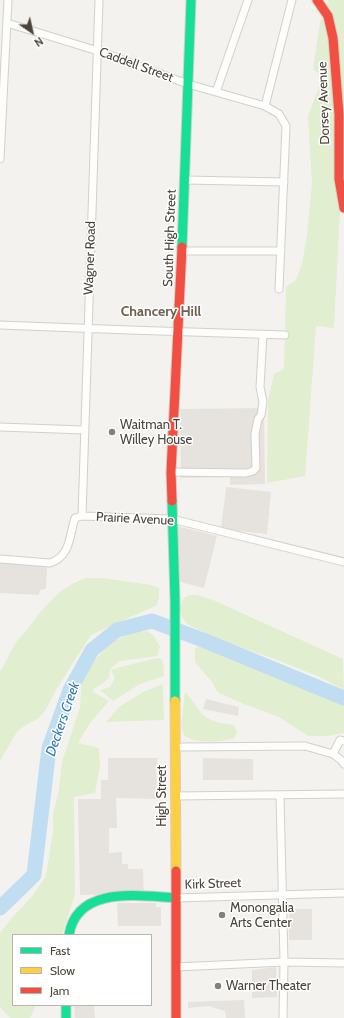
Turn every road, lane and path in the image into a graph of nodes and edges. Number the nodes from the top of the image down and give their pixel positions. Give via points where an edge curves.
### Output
1 (8, 0) edge
2 (99, 0) edge
3 (191, 0) edge
4 (248, 0) edge
5 (292, 0) edge
6 (317, 0) edge
7 (7, 23) junction
8 (98, 51) junction
9 (188, 84) junction
10 (216, 92) junction
11 (265, 106) junction
12 (0, 159) edge
13 (185, 180) junction
14 (284, 182) junction
15 (344, 208) edge
16 (182, 251) junction
17 (281, 251) junction
18 (279, 289) dead end
19 (0, 324) edge
20 (87, 328) junction
21 (179, 332) junction
22 (263, 334) junction
23 (285, 335) dead end
24 (0, 427) edge
25 (84, 430) junction
26 (172, 472) junction
27 (82, 516) junction
28 (172, 520) junction
29 (0, 559) edge
30 (344, 562) edge
31 (174, 574) joint
32 (344, 741) edge
33 (182, 747) dead end
34 (333, 754) junction
35 (344, 764) edge
36 (344, 794) edge
37 (175, 796) junction
38 (280, 796) junction
39 (344, 893) edge
40 (282, 895) junction
41 (176, 898) junction
42 (69, 934) edge
43 (284, 962) junction
44 (344, 963) edge
45 (176, 967) junction
46 (66, 1006) edge
47 (66, 1018) edge
48 (176, 1018) edge
49 (283, 1018) edge

1 - 7 street
2 - 8 street, Wagner Road
3 - 9 street, South High Street
4 - 10 street
5 - 11 street
6 - 15 street, Dorsey Avenue via 328,16 333,38 339,115 339,180
7 - 8 street, Caddell Street
7 - 12 street
8 - 9 street, Caddell Street
8 - 20 street, Wagner Road
9 - 10 street, Caddell Street
9 - 13 street, South High Street
10 - 11 street, Caddell Street
11 - 14 street, Caddell Street via 279,114 286,126
13 - 14 street
13 - 16 street, South High Street
14 - 17 street, Caddell Street
16 - 17 street
16 - 21 street, South High Street
17 - 18 street, Caddell Street
19 - 20 street
20 - 21 street
20 - 25 street, Wagner Road
21 - 22 street
21 - 26 street, South High Street
22 - 23 street
22 - 26 street via 260,387 263,402 255,434 256,468 246,473
24 - 25 street
25 - 27 street, Wagner Road
26 - 28 street, South High Street
27 - 28 street, Prairie Avenue
27 - 29 street, Prairie Avenue via 75,518 66,551 57,560 50,563
28 - 30 street, Prairie Avenue
28 - 31 street, South High Street
31 - 37 street, High Street
32 - 34 street via 340,740
33 - 34 street via 306,746
34 - 35 street
36 - 38 street
37 - 38 street
37 - 41 street, High Street
38 - 40 street
39 - 40 street, Kirk Street
40 - 41 street, Kirk Street
40 - 43 street
41 - 42 street, Kirk Street via 124,897 92,901 76,914
41 - 45 street, High Street
43 - 44 street
43 - 45 street
43 - 49 street
45 - 48 street, High Street
46 - 47 street

